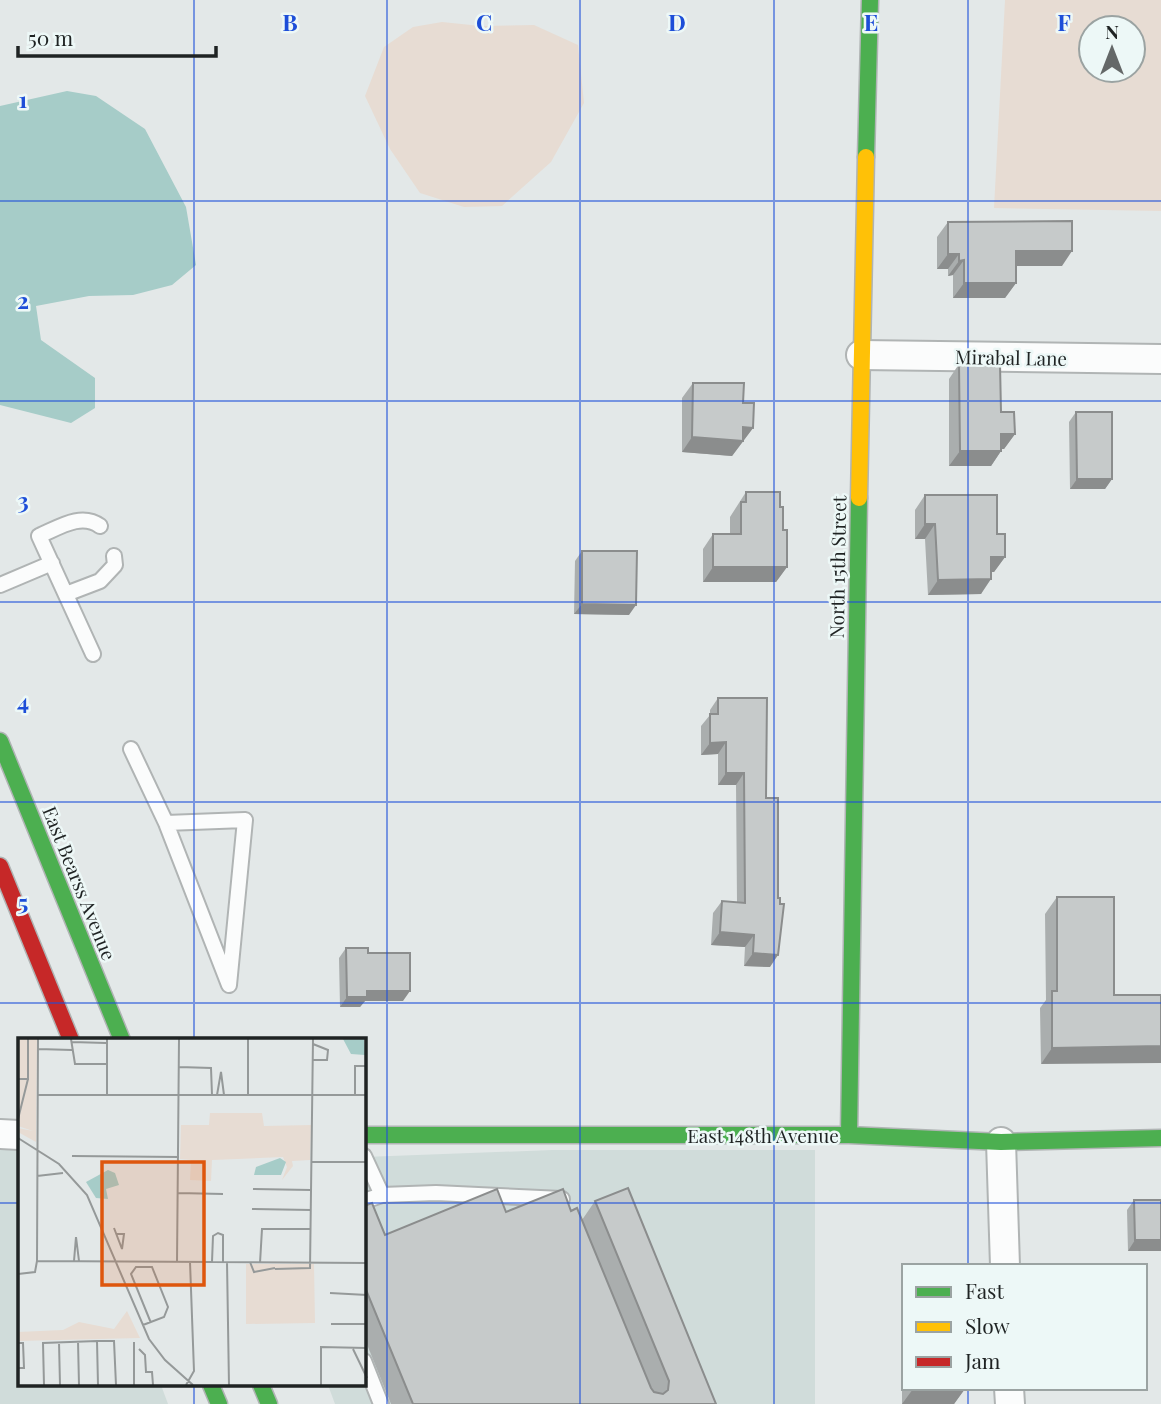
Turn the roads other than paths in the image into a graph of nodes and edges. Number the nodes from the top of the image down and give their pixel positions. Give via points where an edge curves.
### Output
1 (870, 0) edge
2 (861, 355) junction
3 (1161, 359) edge
4 (100, 526) dead end
5 (114, 556) dead end
6 (52, 563) junction
7 (0, 585) edge
8 (66, 594) junction
9 (93, 654) dead end
10 (0, 741) edge
11 (131, 749) dead end
12 (166, 822) junction
13 (0, 866) edge
14 (70, 1038) edge
15 (121, 1038) edge
16 (0, 1134) edge
17 (18, 1135) edge
18 (366, 1135) edge
19 (849, 1135) junction
20 (1161, 1138) edge
21 (1001, 1142) junction
22 (366, 1160) edge
23 (382, 1195) junction
24 (366, 1200) edge
25 (567, 1211) edge
26 (1005, 1264) edge
27 (366, 1366) edge
28 (211, 1386) edge
29 (261, 1386) edge
30 (219, 1404) edge
31 (269, 1404) edge
32 (381, 1404) edge

1 - 2 street, North 15th Street
2 - 3 street, Mirabal Lane
2 - 19 street, North 15th Street
4 - 6 lane via 72,521 39,536
5 - 8 lane via 115,565 100,581
6 - 7 lane
6 - 8 lane
8 - 9 lane
10 - 15 street, East Bearss Avenue
11 - 12 lane
12 - 12 lane via 219,960 229,985 245,820
13 - 14 street
16 - 17 street
18 - 19 street, East 148th Avenue
19 - 21 street, East 148th Avenue
20 - 21 street, East 148th Avenue
21 - 26 street
22 - 23 lane
23 - 24 lane
23 - 25 lane via 562,1198
27 - 32 lane
28 - 30 street
29 - 31 street

